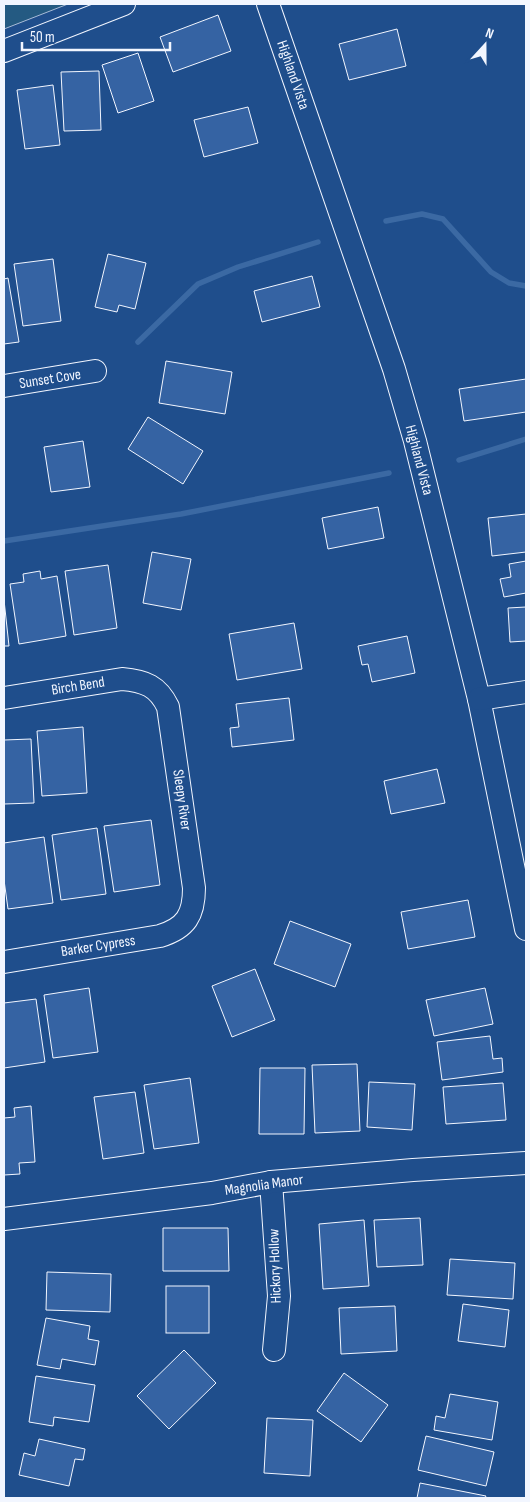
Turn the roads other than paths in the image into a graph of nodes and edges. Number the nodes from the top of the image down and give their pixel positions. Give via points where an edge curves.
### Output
1 (124, 4) edge
2 (268, 4) edge
3 (4, 51) edge
4 (95, 371) dead end
5 (4, 386) edge
6 (151, 686) joint
7 (526, 692) edge
8 (4, 698) edge
9 (479, 699) junction
10 (188, 919) joint
11 (526, 929) edge
12 (4, 962) edge
13 (526, 1163) edge
14 (271, 1182) junction
15 (4, 1219) edge
16 (274, 1350) dead end

1 - 3 street
2 - 9 street, Highland Vista via 394,369
4 - 5 street, Sunset Cove
6 - 8 street, Birch Bend via 137,680 122,679
6 - 10 street, Sleepy River via 162,695 168,707 194,888
7 - 9 street
9 - 11 street, Highland Vista
10 - 12 street, Barker Cypress via 181,927 160,936
13 - 14 street, Magnolia Manor
14 - 15 street, Magnolia Manor via 212,1193
14 - 16 street, Hickory Hollow via 279,1296

